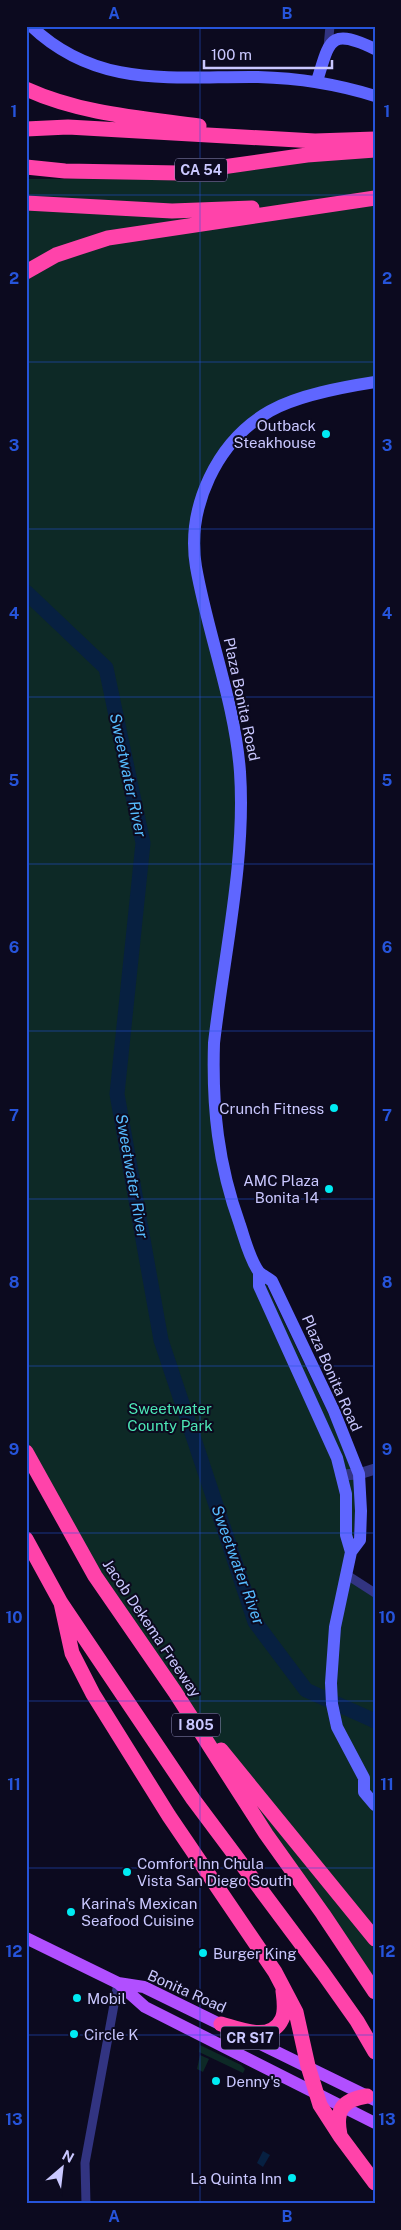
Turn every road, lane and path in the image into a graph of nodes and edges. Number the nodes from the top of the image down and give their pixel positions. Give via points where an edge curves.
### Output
1 (330, 26) edge
2 (40, 29) edge
3 (328, 47) junction
4 (375, 49) edge
5 (317, 81) junction
6 (26, 89) edge
7 (375, 96) edge
8 (26, 129) edge
9 (254, 138) junction
10 (375, 139) edge
11 (375, 150) edge
12 (26, 167) edge
13 (375, 198) edge
14 (26, 203) edge
15 (26, 272) edge
16 (375, 382) edge
17 (260, 1272) junction
18 (26, 1452) edge
19 (375, 1469) edge
20 (358, 1474) junction
21 (341, 1475) junction
22 (26, 1539) edge
23 (351, 1552) junction
24 (347, 1575) junction
25 (375, 1593) edge
26 (62, 1603) junction
27 (175, 1692) junction
28 (369, 1781) edge
29 (375, 1805) edge
30 (26, 1938) edge
31 (375, 1939) edge
32 (118, 1982) junction
33 (283, 1987) junction
34 (375, 1992) edge
35 (220, 2024) junction
36 (375, 2052) edge
37 (308, 2066) junction
38 (316, 2093) junction
39 (371, 2098) edge
40 (342, 2106) junction
41 (375, 2122) edge
42 (340, 2136) junction
43 (375, 2183) edge
44 (86, 2204) edge

1 - 3 street
2 - 5 main road via 65,52 118,73 177,78 258,77
3 - 4 main road via 340,38 353,39
3 - 5 main road
5 - 7 main road
6 - 9 highway via 64,104 96,111 220,128
8 - 9 highway via 68,127
9 - 10 highway
11 - 12 highway, CA 54 via 307,155 180,173
13 - 14 highway via 172,211
13 - 15 highway via 108,238 56,255
16 - 17 main road, Plaza Bonita Road via 347,386 270,410 242,431 228,446 207,482 195,528 196,565 233,724 241,795 240,846 214,1044 216,1133 230,1198
17 - 20 main road, Plaza Bonita Road via 272,1281 334,1411
17 - 21 main road, Plaza Bonita Road via 259,1286 323,1424
18 - 27 highway, Jacob Dekema Freeway / I 805 via 95,1576
19 - 20 street
20 - 21 street
20 - 23 main road, Plaza Bonita Road via 360,1540
21 - 23 main road, Plaza Bonita Road via 348,1514 346,1535
22 - 26 highway, I 805
23 - 24 main road, Plaza Bonita Road
24 - 25 street
24 - 28 main road, Plaza Bonita Road via 335,1628 332,1704 342,1740
26 - 33 highway via 72,1653 93,1694 169,1816
26 - 36 highway, I 805 via 193,1799 323,1972
27 - 31 highway
27 - 34 highway, Jacob Dekema Freeway / I 805 via 266,1834
28 - 29 main road, Plaza Bonita Road via 364,1792
30 - 32 main road, Bonita Road / CR S17
32 - 35 main road, Bonita Road / CR S17 via 144,1987
32 - 38 main road, Bonita Road / CR S17 via 146,2007
32 - 44 street via 85,2163
33 - 35 highway via 282,2020 270,2030 255,2033
33 - 37 highway via 296,2012
35 - 37 main road, Bonita Road / CR S17
37 - 38 highway
37 - 39 main road, Bonita Road / CR S17
38 - 40 main road, Bonita Road / CR S17
38 - 42 highway
39 - 40 highway via 353,2098
40 - 41 main road, Bonita Road / CR S17
40 - 42 highway via 338,2120
42 - 43 highway

